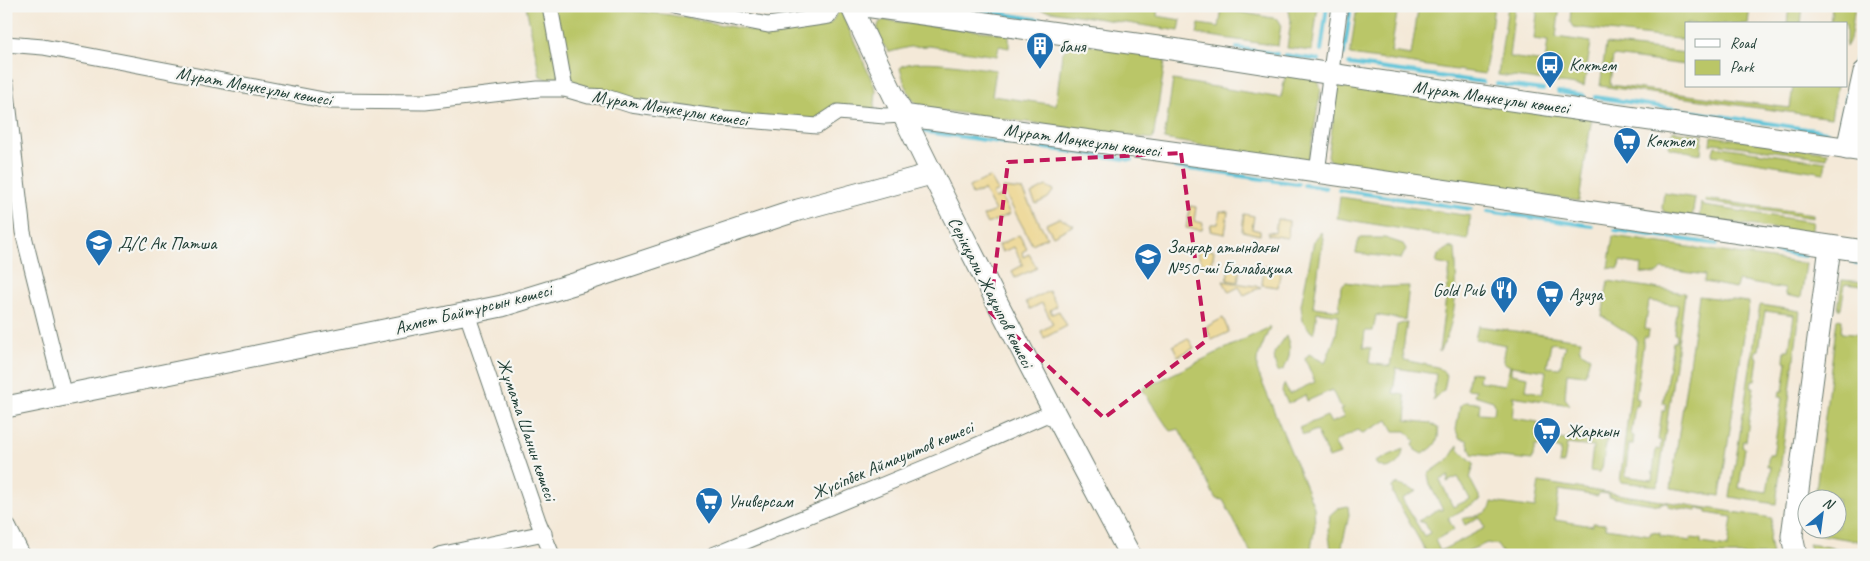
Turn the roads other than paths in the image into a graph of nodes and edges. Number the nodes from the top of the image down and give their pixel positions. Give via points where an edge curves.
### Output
1 (550, 6) edge
2 (674, 6) edge
3 (835, 6) edge
4 (1340, 6) edge
5 (864, 11) edge
6 (6, 44) edge
7 (1864, 72) edge
8 (1331, 74) junction
9 (6, 84) edge
10 (565, 89) junction
11 (902, 115) junction
12 (1855, 150) edge
13 (931, 174) junction
14 (1329, 174) junction
15 (1830, 247) junction
16 (1864, 251) edge
17 (467, 314) junction
18 (64, 396) junction
19 (6, 407) edge
20 (1058, 420) junction
21 (6, 529) edge
22 (544, 533) junction
23 (19, 555) edge
24 (439, 555) edge
25 (552, 555) edge
26 (712, 555) edge
27 (1130, 555) edge
28 (1796, 555) edge

1 - 10 street
2 - 3 street via 768,26 828,16
4 - 8 street
5 - 8 main road, Мұрат Мөңкеұлы көшесі via 1172,48
5 - 11 main road, Серікқали Жақыпов көшесі
6 - 10 street, Мұрат Мөңкеұлы көшесі via 43,47 329,101 425,102
7 - 12 main road
8 - 12 main road, Мұрат Мөңкеұлы көшесі
8 - 14 street
9 - 18 street via 23,232
10 - 11 street, Мұрат Мөңкеұлы көшесі via 631,105 723,118 817,126 838,112
11 - 13 main road, Серікқали Жақыпов көшесі
11 - 14 main road, Мұрат Мөңкеұлы көшесі
13 - 17 main road, Ахмет Байтұрсын көшесі via 798,210 581,282
13 - 20 main road, Серікқали Жақыпов көшесі
14 - 15 main road, Мұрат Мөңкеұлы көшесі
15 - 16 main road, Мұрат Мөңкеұлы көшесі
15 - 28 main road via 1792,536
17 - 18 main road, Ахмет Байтұрсын көшесі
17 - 22 street, Жұмата Шанин көшесі
18 - 19 main road, Ахмет Байтұрсын көшесі
20 - 26 street, Жүсіпбек Аймауытов көшесі via 1046,415
20 - 27 main road, Серікқали Жақыпов көшесі
21 - 23 main road
22 - 24 street
22 - 25 street, Жұмата Шанин көшесі

